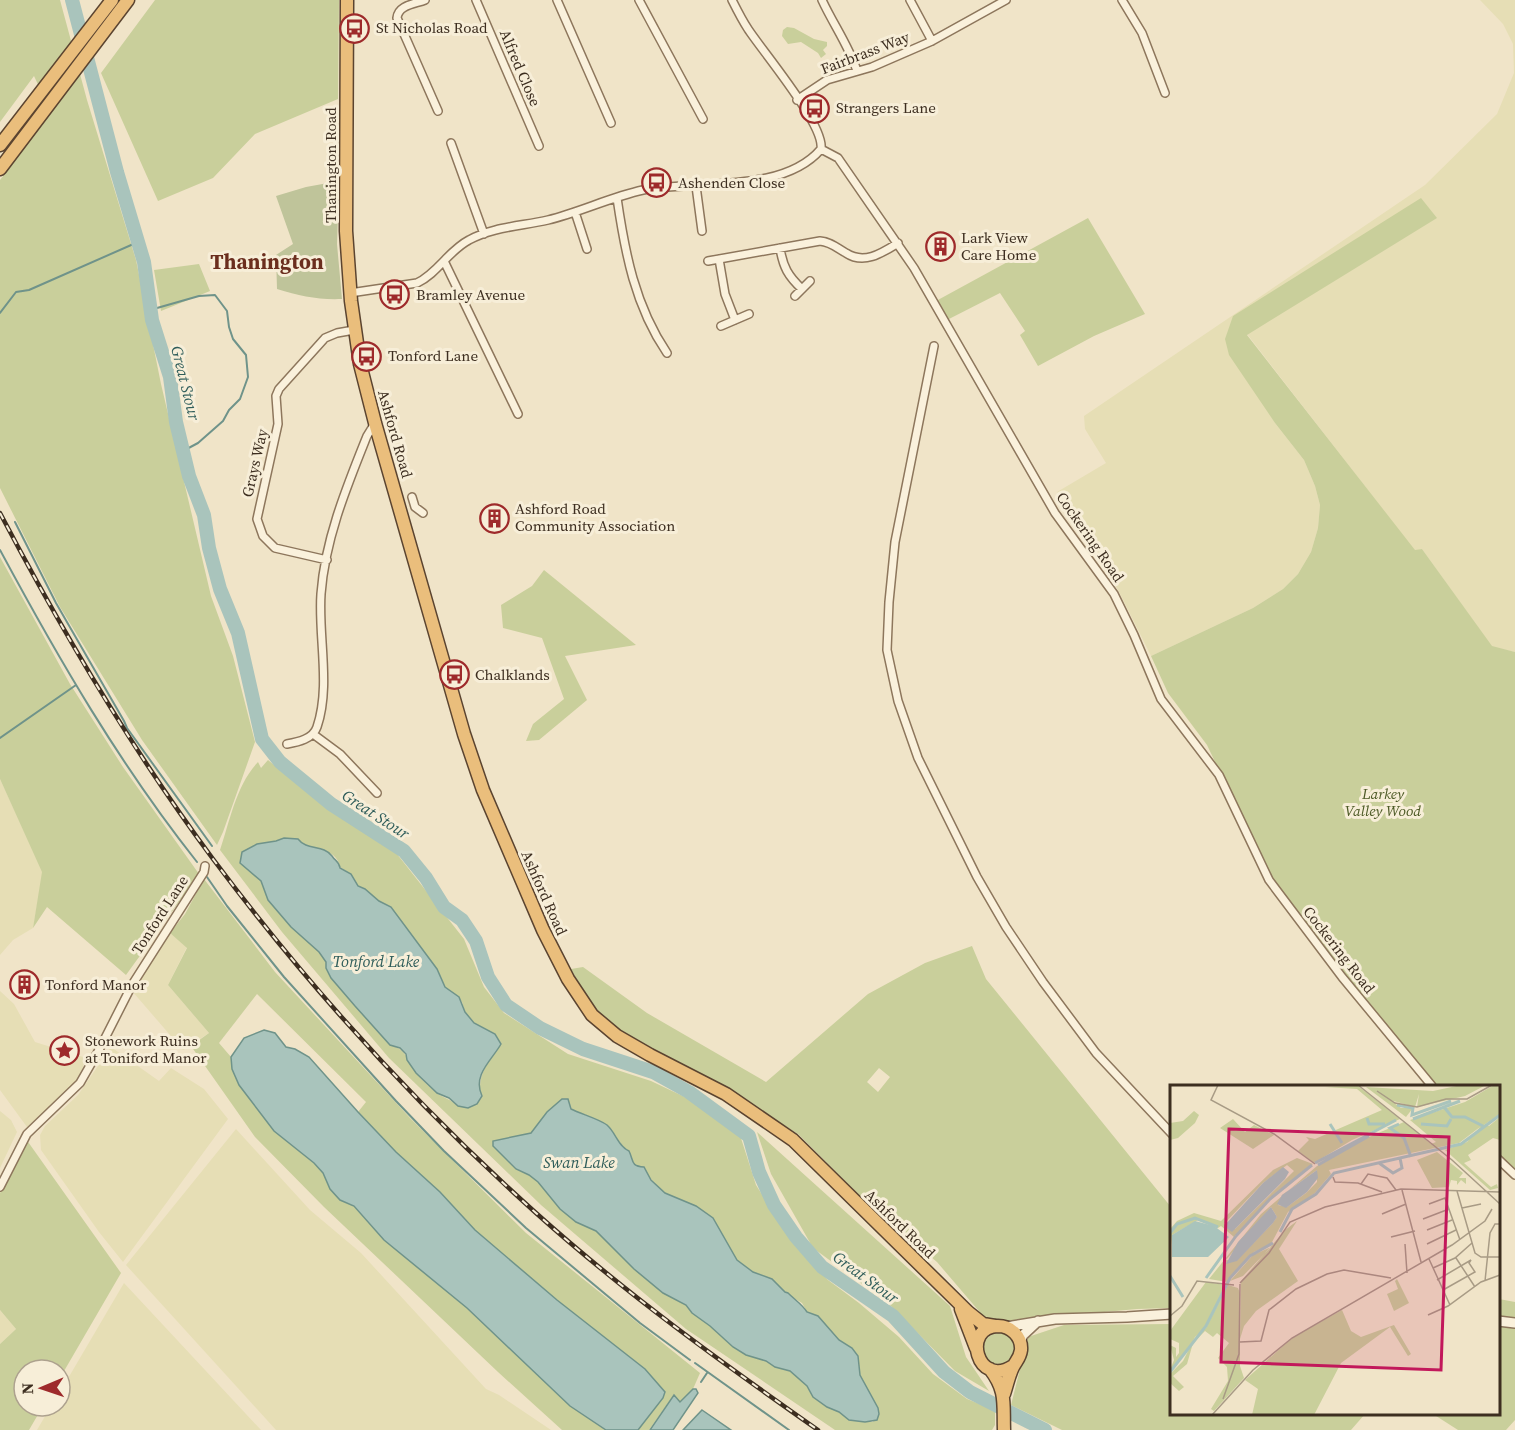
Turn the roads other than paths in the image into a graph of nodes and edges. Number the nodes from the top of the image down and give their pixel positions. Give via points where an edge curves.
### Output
1 (112, 0) edge
2 (128, 0) edge
3 (347, 0) edge
4 (425, 0) edge
5 (476, 0) edge
6 (557, 0) edge
7 (639, 0) edge
8 (732, 0) edge
9 (822, 0) edge
10 (910, 0) edge
11 (1006, 0) edge
12 (1122, 0) edge
13 (997, 2) edge
14 (932, 41) junction
15 (857, 71) junction
16 (1165, 93) dead end
17 (433, 100) junction
18 (797, 100) junction
19 (425, 104) dead end
20 (438, 111) dead end
21 (609, 119) dead end
22 (703, 119) dead end
23 (451, 143) dead end
24 (0, 145) edge
25 (539, 146) dead end
26 (821, 149) junction
27 (0, 169) edge
28 (696, 186) junction
29 (617, 198) junction
30 (575, 212) junction
31 (702, 231) dead end
32 (484, 234) junction
33 (898, 243) junction
34 (780, 248) junction
35 (587, 249) dead end
36 (718, 259) junction
37 (444, 261) junction
38 (708, 261) dead end
39 (810, 281) dead end
40 (802, 289) junction
41 (350, 293) junction
42 (795, 296) dead end
43 (750, 314) dead end
44 (735, 320) junction
45 (721, 326) dead end
46 (354, 330) junction
47 (934, 346) dead end
48 (667, 353) dead end
49 (518, 414) dead end
50 (375, 423) junction
51 (412, 497) dead end
52 (423, 513) dead end
53 (327, 560) junction
54 (313, 734) junction
55 (287, 744) dead end
56 (377, 793) dead end
57 (206, 866) dead end
58 (1431, 1085) edge
59 (1170, 1132) edge
60 (1500, 1161) edge
61 (1515, 1175) edge
62 (0, 1187) edge
63 (956, 1300) junction
64 (1170, 1314) edge
65 (1038, 1321) junction
66 (1500, 1321) edge
67 (1515, 1323) edge
68 (1000, 1327) junction
69 (1020, 1342) junction
70 (976, 1348) junction
71 (1013, 1366) junction
72 (990, 1369) junction
73 (1004, 1397) junction
74 (1004, 1424) edge

1 - 24 highway
2 - 27 highway
3 - 41 highway, Thanington Road via 346,231
4 - 17 street via 400,9 397,18
5 - 25 street, Alfred Close
6 - 21 street
7 - 22 street
8 - 18 street
9 - 15 street
10 - 14 street
11 - 13 street, Fairbrass Way
12 - 16 street via 1142,33
13 - 14 street, Fairbrass Way
14 - 15 street, Fairbrass Way
15 - 18 street, Fairbrass Way via 827,80
17 - 19 street
17 - 20 street
18 - 26 street via 820,136
23 - 32 street
26 - 28 street via 783,173
26 - 33 street, Cockering Road via 838,158
28 - 29 street via 662,188
28 - 31 street
29 - 30 street
29 - 48 street via 628,268 642,307
30 - 32 street
30 - 35 street
32 - 37 street via 463,243
33 - 34 street via 868,258 852,257 827,242
33 - 58 street, Cockering Road via 1055,513 1114,594 1161,699 1219,775 1269,880
34 - 36 street
34 - 40 street via 789,277
36 - 38 street
36 - 44 street
37 - 41 street via 417,283
37 - 49 street
39 - 40 street
40 - 42 street
41 - 46 highway, Thanington Road
43 - 44 street
44 - 45 street
46 - 50 highway, Ashford Road
46 - 53 street, Grays Way via 325,338 279,390 278,424 257,519 263,536 275,548
47 - 59 street via 896,542 889,602 887,650 898,701 918,758 1006,927 1096,1053
50 - 53 street via 333,527
50 - 63 highway, Ashford Road via 440,657 483,790 543,930 579,997 592,1015 617,1036 726,1094 793,1140
51 - 52 street via 415,507
53 - 54 street via 320,609 322,697
54 - 55 street
54 - 56 street via 340,754 362,784
57 - 62 street, Tonford Lane via 132,985 80,1083 27,1134
60 - 61 street
63 - 68 highway, Ashford Road via 977,1320
63 - 70 highway, Ashford Road
64 - 65 street
65 - 68 street
65 - 69 street
66 - 67 street
68 - 69 highway via 1017,1335
68 - 70 highway via 989,1328 980,1336
69 - 71 highway via 1020,1356
70 - 72 highway via 980,1361
71 - 72 highway via 1002,1371
71 - 73 highway
72 - 73 highway
73 - 74 highway

